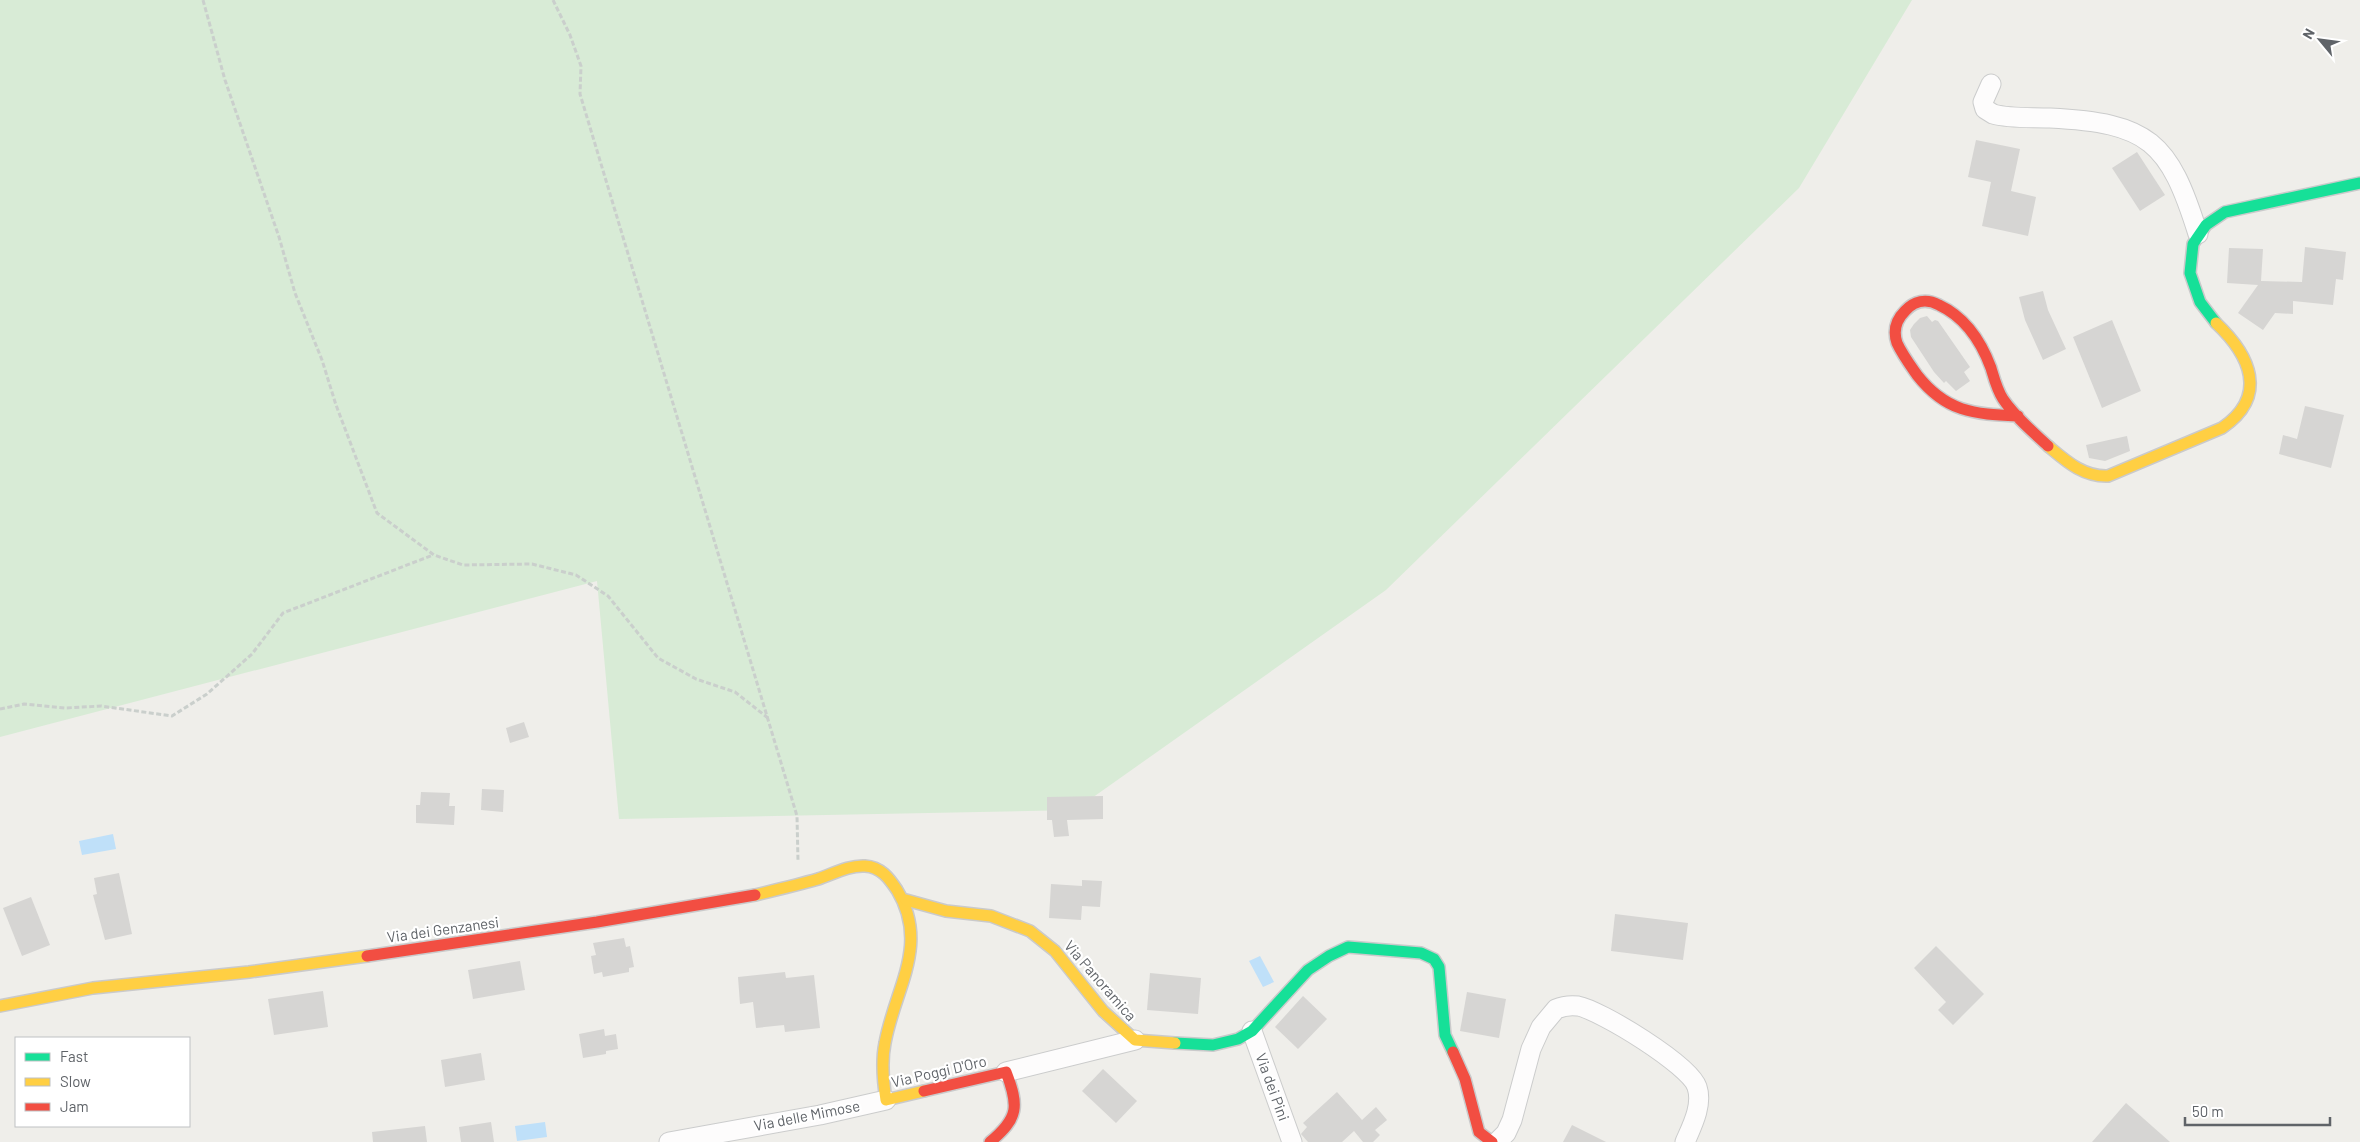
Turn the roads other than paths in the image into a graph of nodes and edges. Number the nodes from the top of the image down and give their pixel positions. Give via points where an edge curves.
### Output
1 (1992, 84) dead end
2 (2360, 183) edge
3 (2198, 234) junction
4 (2018, 416) junction
5 (885, 874) joint
6 (906, 900) junction
7 (0, 1006) edge
8 (1252, 1031) junction
9 (1135, 1040) junction
10 (1006, 1072) junction
11 (886, 1100) junction
12 (669, 1142) edge
13 (990, 1142) edge
14 (1292, 1142) edge
15 (1492, 1142) edge
16 (1497, 1142) edge
17 (1685, 1142) edge

1 - 3 street via 1983,102 1985,109 1993,114 2100,123 2130,131 2151,142 2178,177
2 - 3 street via 2225,212 2212,218
3 - 4 street via 2189,263 2198,299 2208,315 2238,346 2247,368 2249,397 2238,417 2215,432 2102,477 2073,466
4 - 4 street via 2001,396 1979,341 1959,317 1936,303 1924,300 1904,311 1896,325 1896,340 1932,393 1965,410
5 - 6 street, Via Poggi D'Oro
5 - 7 street, Via dei Genzanesi via 862,866 730,900 503,937 247,972 90,987
6 - 9 street, Via Panoramica via 946,911 991,916 1030,931 1055,951 1103,1011
6 - 11 street, Via Poggi D'Oro via 913,922 913,943 884,1049 882,1068
8 - 9 street, Via Panoramica via 1232,1042 1213,1044
8 - 14 street, Via dei Pini
8 - 15 street, Via Panoramica via 1302,976 1338,950 1356,947 1428,955 1439,967 1445,1035 1465,1079 1479,1132
9 - 10 street
10 - 11 street, Via Poggi D'Oro
10 - 13 street, Via Poggi D'Oro via 1017,1100 1016,1112 1004,1130
11 - 12 street, Via delle Mimose
16 - 17 street via 1510,1126 1536,1037 1556,1009 1568,1006 1598,1013 1660,1050 1686,1070 1696,1083 1699,1098

